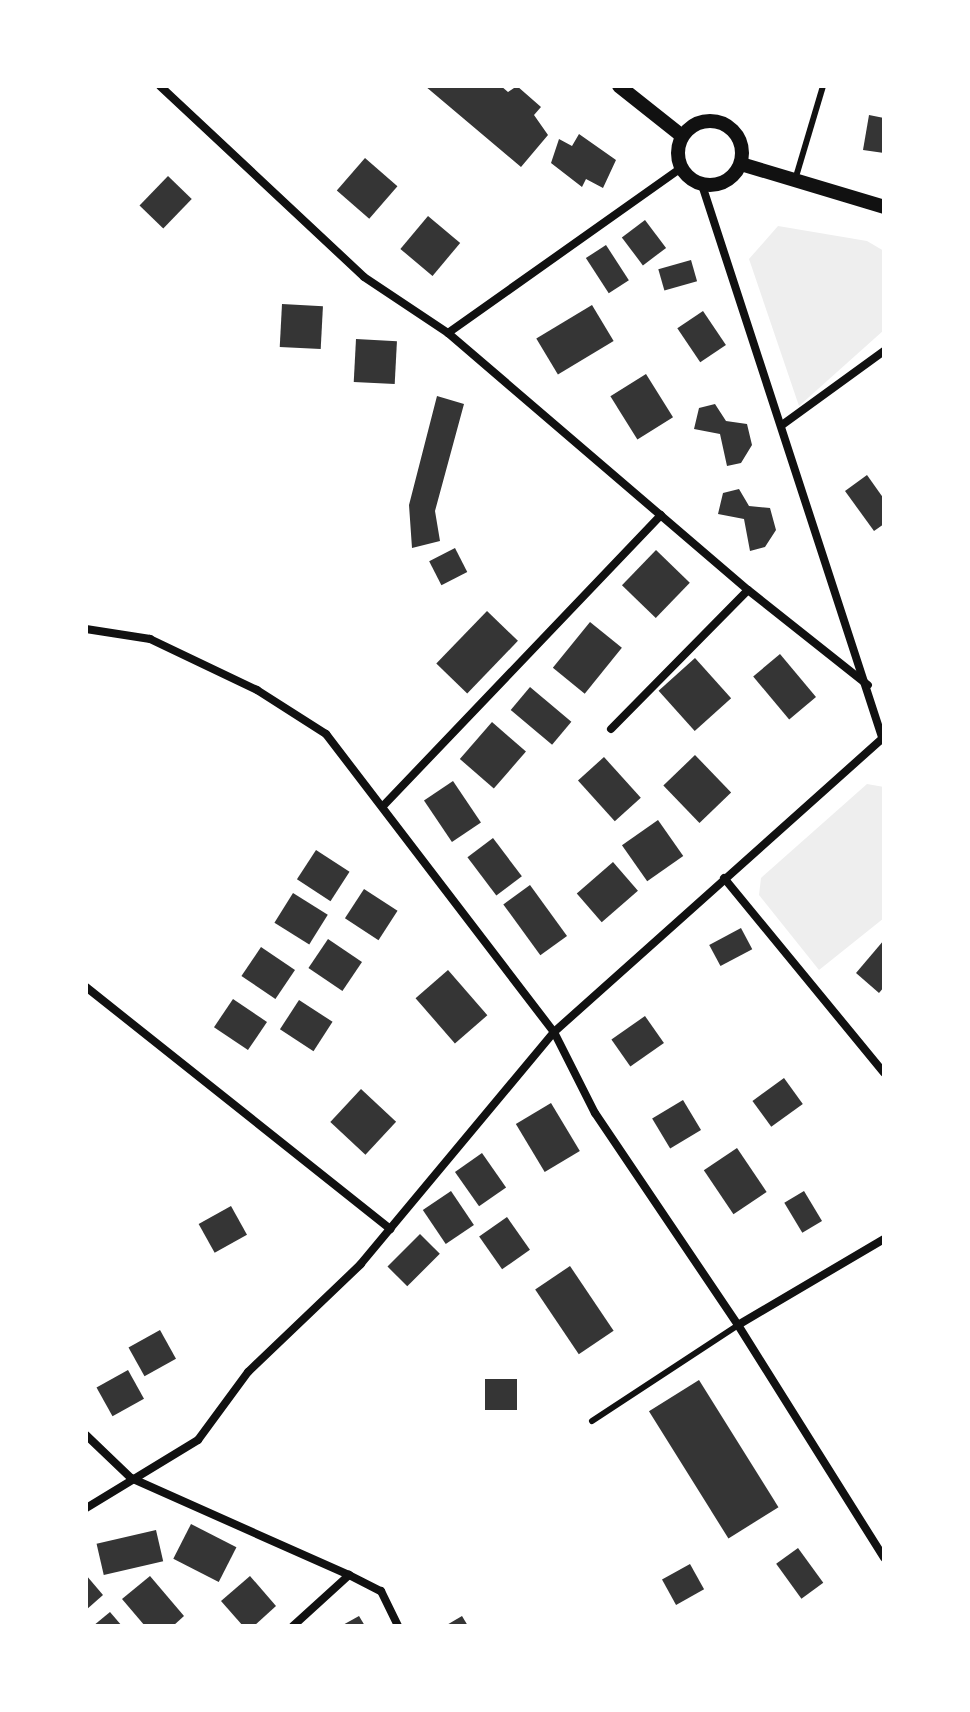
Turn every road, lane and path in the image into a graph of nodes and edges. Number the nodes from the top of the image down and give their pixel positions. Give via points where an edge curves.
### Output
1 (160, 86) edge
2 (619, 86) edge
3 (823, 86) edge
4 (682, 136) junction
5 (741, 164) junction
6 (681, 168) junction
7 (795, 180) junction
8 (702, 185) junction
9 (884, 207) edge
10 (448, 333) junction
11 (884, 351) edge
12 (782, 425) junction
13 (661, 515) junction
14 (748, 590) junction
15 (86, 629) edge
16 (868, 685) junction
17 (611, 729) dead end
18 (883, 739) edge
19 (384, 805) junction
20 (724, 878) junction
21 (86, 987) edge
22 (554, 1032) junction
23 (884, 1073) edge
24 (390, 1229) junction
25 (884, 1239) edge
26 (738, 1325) junction
27 (592, 1421) dead end
28 (86, 1435) edge
29 (131, 1478) junction
30 (86, 1508) edge
31 (884, 1558) edge
32 (349, 1575) junction
33 (293, 1626) edge
34 (398, 1626) edge

1 - 10 street via 364,277
2 - 4 street
3 - 7 lane
4 - 5 street via 708,121 724,124 736,134
4 - 6 street
5 - 7 street
5 - 8 street via 725,181
6 - 8 street
6 - 10 street
7 - 9 street
8 - 12 street
10 - 13 street
11 - 12 street
12 - 16 street
13 - 14 street
13 - 19 street
14 - 16 street
14 - 17 street
15 - 19 street via 150,639 257,690 326,734
16 - 18 street
18 - 20 street
19 - 22 street
20 - 22 street
20 - 23 street
21 - 24 street
22 - 24 street
22 - 26 street via 595,1113
24 - 29 street via 361,1264 248,1372 198,1440
25 - 26 street
26 - 27 lane
26 - 31 street
28 - 29 street
29 - 30 street
29 - 32 street
32 - 33 street
32 - 34 street via 381,1591

